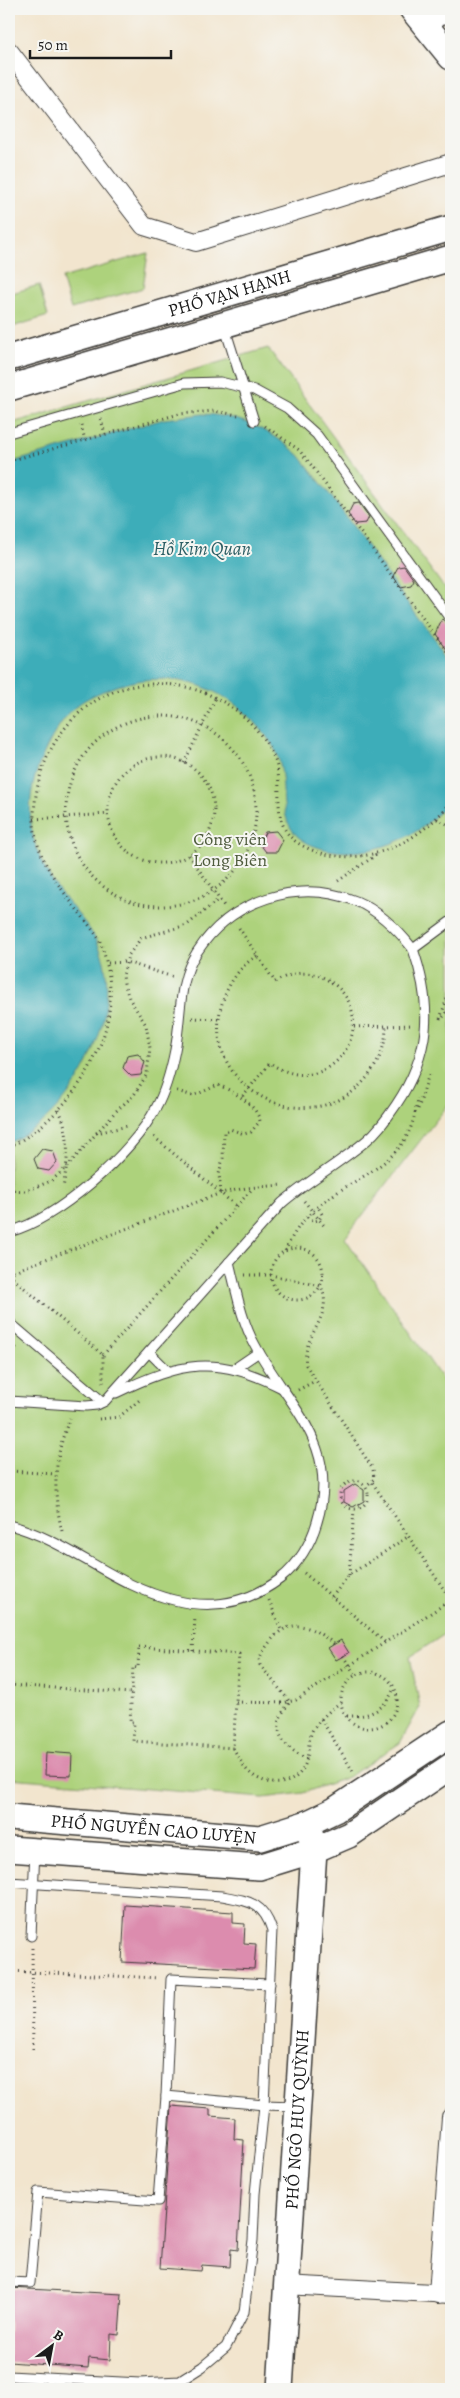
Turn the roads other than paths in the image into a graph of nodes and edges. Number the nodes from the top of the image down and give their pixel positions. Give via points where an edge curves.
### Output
1 (451, 13) edge
2 (417, 15) edge
3 (9, 51) edge
4 (451, 57) edge
5 (451, 163) edge
6 (451, 228) edge
7 (451, 258) edge
8 (224, 325) junction
9 (9, 358) edge
10 (243, 386) junction
11 (9, 388) edge
12 (254, 421) road end
13 (9, 433) edge
14 (451, 620) edge
15 (451, 921) edge
16 (413, 949) junction
17 (9, 1232) edge
18 (229, 1262) junction
19 (9, 1322) edge
20 (149, 1352) junction
21 (259, 1352) junction
22 (234, 1369) junction
23 (168, 1370) junction
24 (286, 1393) junction
25 (112, 1395) junction
26 (9, 1401) edge
27 (104, 1402) junction
28 (9, 1524) edge
29 (451, 1734) edge
30 (451, 1766) edge
31 (9, 1817) edge
32 (308, 1823) junction
33 (9, 1849) edge
34 (314, 1850) junction
35 (34, 1851) junction
36 (9, 1882) edge
37 (33, 1884) junction
38 (31, 1936) road end
39 (270, 1984) junction
40 (166, 2096) junction
41 (264, 2105) junction
42 (297, 2106) junction
43 (451, 2117) edge
44 (449, 2172) edge
45 (9, 2282) edge
46 (286, 2285) junction
47 (444, 2294) edge
48 (9, 2376) edge
49 (280, 2389) edge

1 - 2 street
2 - 4 street
3 - 5 street via 144,226 196,242
6 - 9 street, PHỐ VẠN HẠNH
7 - 8 street, PHỐ VẠN HẠNH
8 - 10 lane
8 - 11 street, PHỐ VẠN HẠNH
10 - 12 lane
10 - 13 lane via 220,382 184,383
10 - 14 lane via 287,408 317,435
15 - 16 lane
16 - 17 lane via 398,930 378,914 356,901 321,893 292,892 263,899 231,916 196,953 184,980 175,1049 166,1084 143,1128 100,1174 59,1206
16 - 18 lane via 423,978 427,1013 415,1074 387,1119 369,1138 282,1203
18 - 20 lane
18 - 21 lane via 250,1335
19 - 27 lane
20 - 23 lane
20 - 25 lane
21 - 22 lane
21 - 24 lane
22 - 23 lane via 202,1364
22 - 24 lane via 268,1381
23 - 25 lane
24 - 28 lane via 312,1432 320,1457 324,1481 322,1506 314,1532 301,1556 285,1575 265,1590 238,1601 212,1605 174,1600 142,1590 69,1550
25 - 27 lane
26 - 27 lane via 75,1406
29 - 32 street, PHỐ NGUYỄN CAO LUYỆN via 335,1810
30 - 34 street, PHỐ NGUYỄN CAO LUYỆN via 349,1835
31 - 32 street, PHỐ NGUYỄN CAO LUYỆN via 260,1838
32 - 34 street, PHỐ NGÔ HUY QUỲNH
33 - 35 street, PHỐ NGUYỄN CAO LUYỆN
34 - 35 street, PHỐ NGUYỄN CAO LUYỆN via 260,1867
34 - 42 street, PHỐ NGÔ HUY QUỲNH
35 - 37 lane
36 - 37 lane
37 - 38 lane
37 - 39 lane via 222,1896 256,1904 267,1916 272,1930
39 - 40 lane via 170,1978
39 - 41 lane
40 - 41 lane
40 - 45 lane via 158,2201 38,2192 30,2284
41 - 42 lane
41 - 48 lane via 244,2312 226,2347 180,2381 140,2383
42 - 46 street, PHỐ NGÔ HUY QUỲNH
43 - 44 street
44 - 47 street
46 - 47 street
46 - 49 street, PHỐ NGÔ HUY QUỲNH

